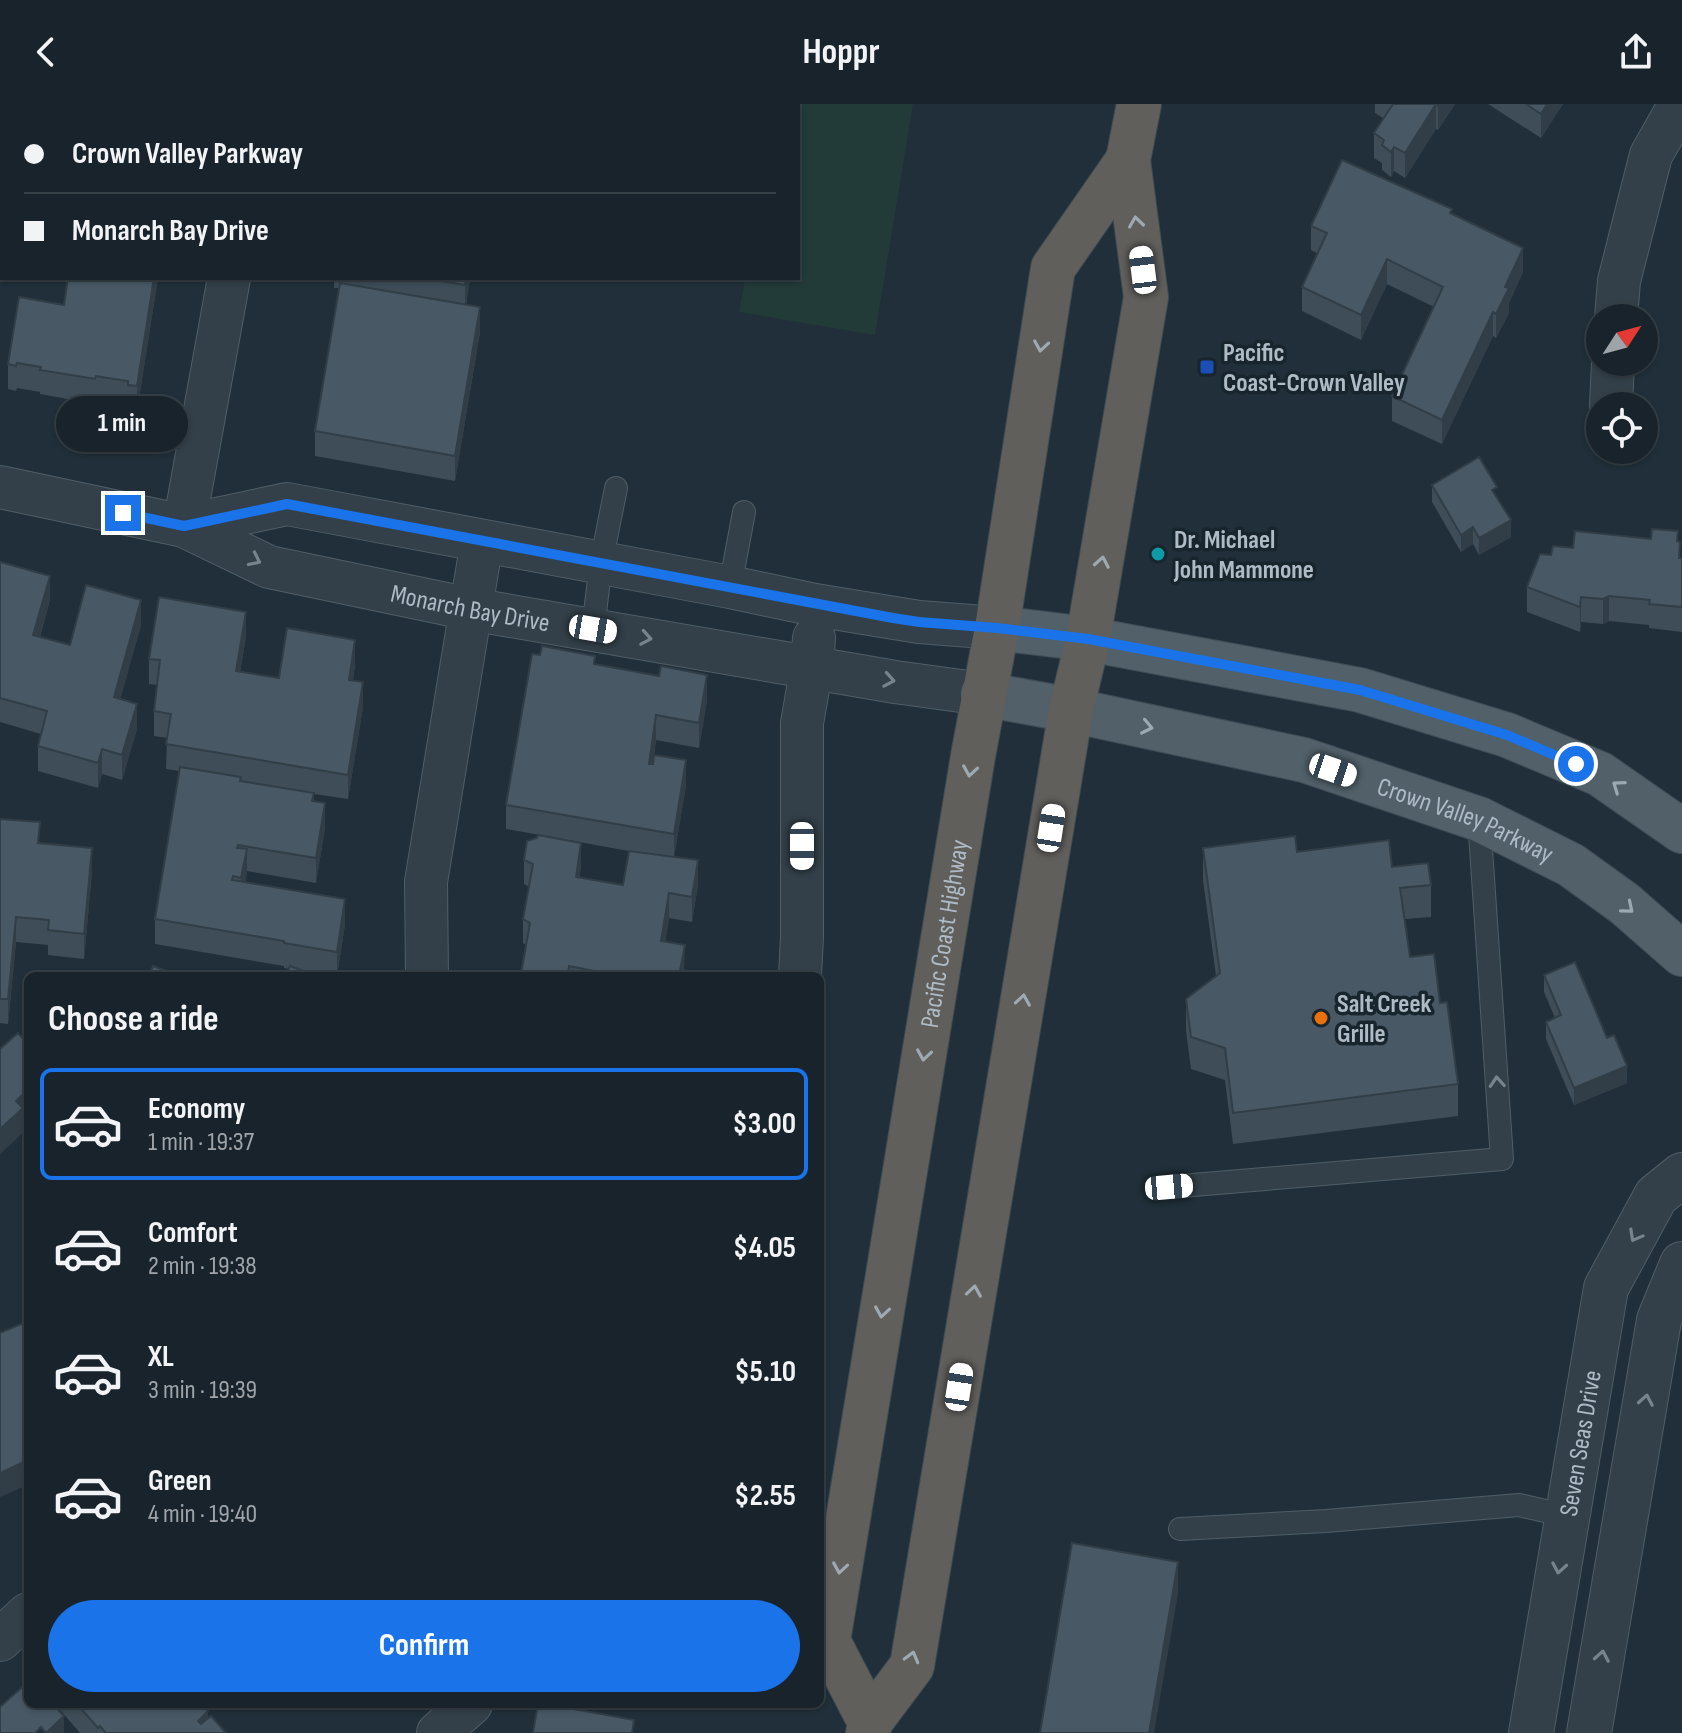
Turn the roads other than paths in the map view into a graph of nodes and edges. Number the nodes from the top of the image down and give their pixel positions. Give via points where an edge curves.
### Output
1 (1139, 104) edge
2 (1680, 104) edge
3 (1128, 160) junction
4 (229, 280) edge
5 (1617, 304) edge
6 (0, 487) edge
7 (616, 488) dead end
8 (744, 512) dead end
9 (184, 526) junction
10 (482, 541) junction
11 (601, 563) junction
12 (730, 587) junction
13 (815, 605) junction
14 (470, 609) junction
15 (997, 628) junction
16 (593, 629) junction
17 (1088, 639) junction
18 (812, 666) junction
19 (983, 694) junction
20 (1071, 710) junction
21 (1479, 819) junction
22 (1682, 831) edge
23 (1682, 954) edge
24 (427, 972) edge
25 (800, 972) edge
26 (1682, 1175) edge
27 (1169, 1187) dead end
28 (1682, 1264) edge
29 (1567, 1516) junction
30 (1180, 1529) dead end
31 (24, 1618) edge
32 (0, 1640) edge
33 (466, 1708) edge
34 (869, 1727) edge
35 (438, 1733) edge
36 (1531, 1733) edge
37 (1589, 1733) edge

1 - 3 highway, Pacific Coast Highway
2 - 5 street via 1651,155
3 -> 15 highway, Pacific Coast Highway via 1053,268
17 -> 3 highway, Pacific Coast Highway via 1146,297
4 - 9 street
6 - 9 street, Monarch Bay Drive
7 - 11 lane
8 - 12 lane
9 - 10 street, Monarch Bay Drive via 287,504
9 -> 14 street, Monarch Bay Drive via 269,567
10 - 11 street, Monarch Bay Drive
10 - 14 street
11 - 12 street, Monarch Bay Drive
11 - 16 lane
12 - 13 street, Monarch Bay Drive
13 - 15 street, Monarch Bay Drive
13 - 18 street
14 - 16 street, Monarch Bay Drive
14 - 24 street via 426,882
15 - 17 main road
15 - 19 highway, Pacific Coast Highway
16 -> 18 street, Monarch Bay Drive
17 - 20 highway, Pacific Coast Highway
22 -> 17 main road via 1600,774 1507,735 1360,690
18 -> 19 street, Monarch Bay Drive
18 - 25 street via 802,723
19 - 20 main road, Crown Valley Parkway
19 -> 34 highway, Pacific Coast Highway via 828,1641
20 -> 21 main road, Crown Valley Parkway via 1304,760
34 -> 20 highway, Pacific Coast Highway via 912,1666
21 -> 23 main road, Crown Valley Parkway via 1571,865
27 -> 21 lane via 1502,1159
26 -> 29 street, Seven Seas Drive via 1656,1196 1606,1288
37 -> 28 street via 1659,1320
29 - 30 lane via 1519,1505
29 -> 36 street, Seven Seas Drive
31 - 32 street
33 - 35 street

